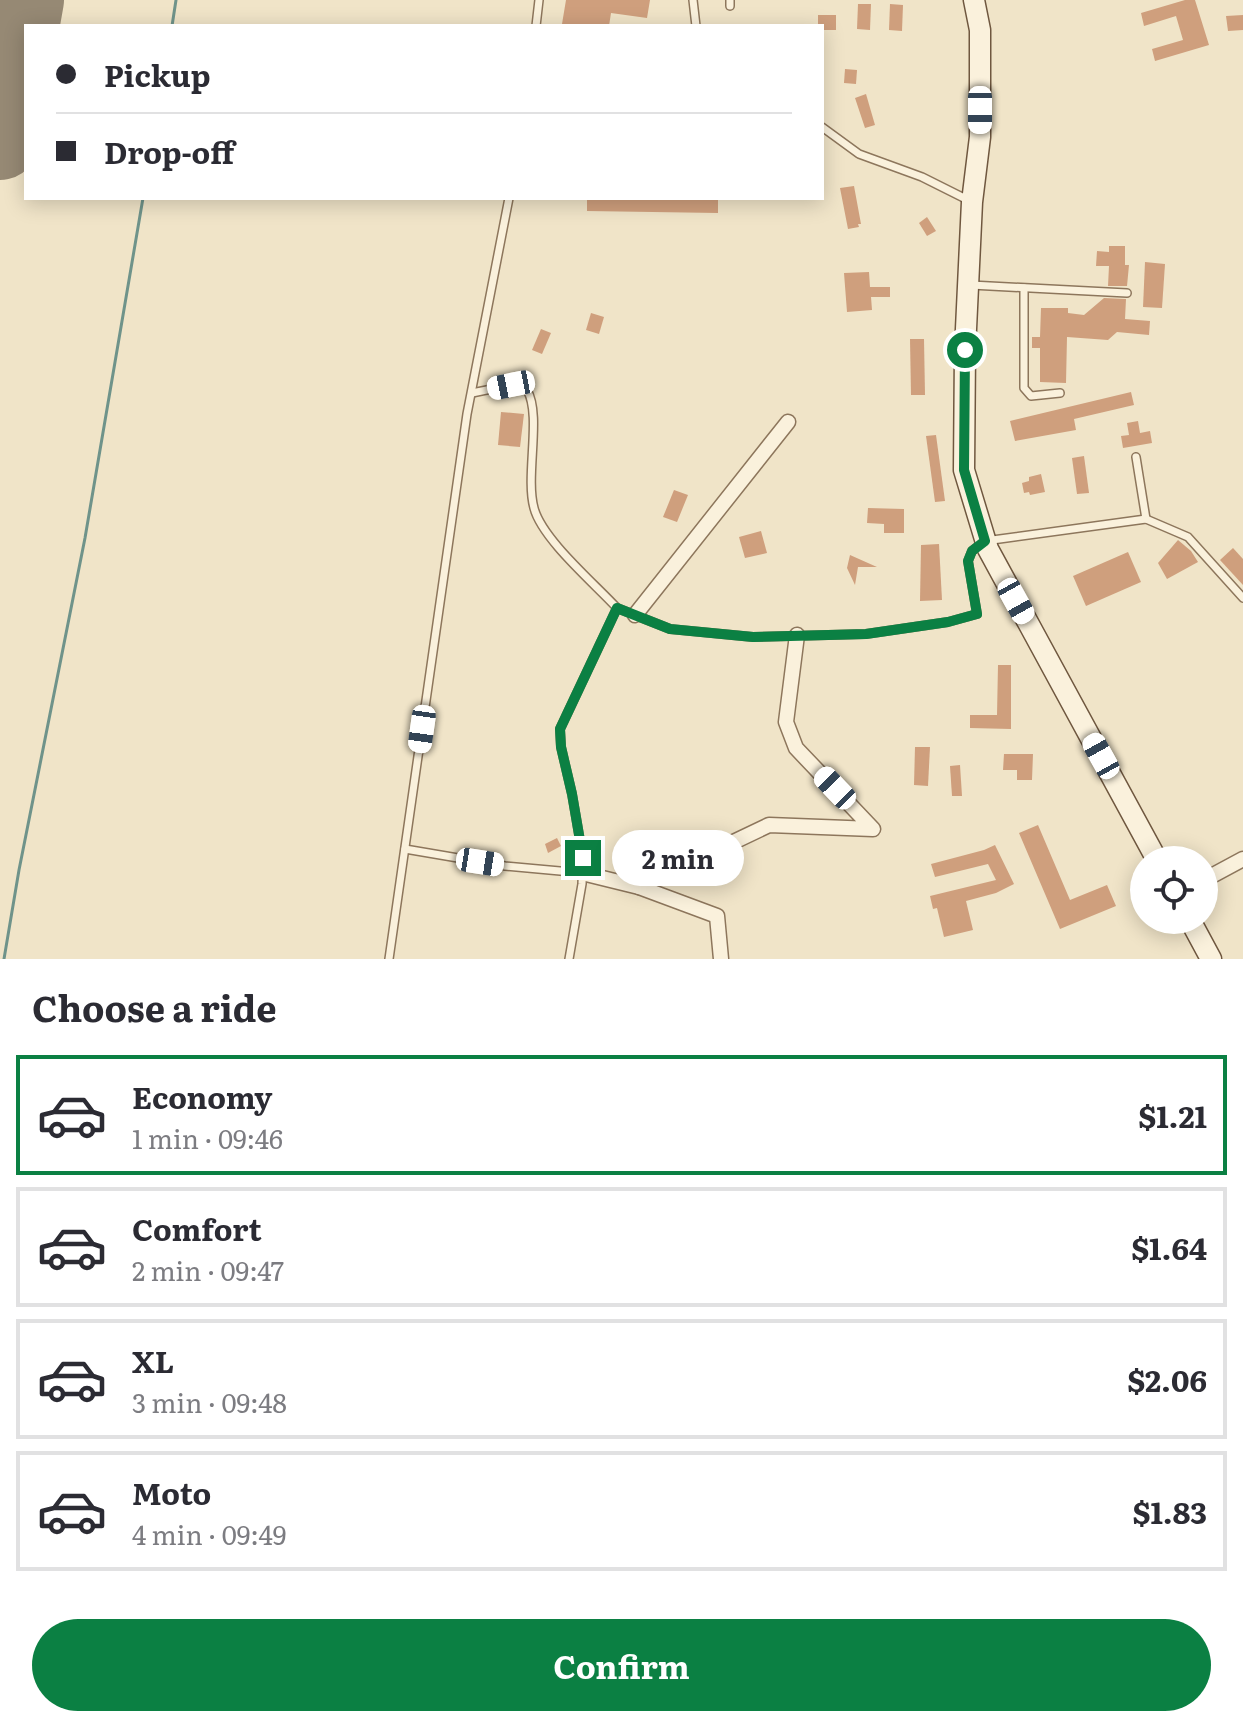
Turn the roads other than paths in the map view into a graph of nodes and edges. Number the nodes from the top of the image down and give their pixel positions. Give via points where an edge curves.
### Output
1 (539, 0) edge
2 (693, 0) edge
3 (974, 0) edge
4 (536, 24) edge
5 (696, 24) edge
6 (824, 128) edge
7 (509, 200) edge
8 (972, 202) junction
9 (968, 285) junction
10 (1024, 288) junction
11 (1127, 293) dead end
12 (472, 393) junction
13 (1060, 393) dead end
14 (788, 422) dead end
15 (1136, 457) dead end
16 (1146, 519) junction
17 (985, 541) junction
18 (1243, 598) edge
19 (617, 608) junction
20 (635, 615) junction
21 (797, 635) junction
22 (1149, 846) edge
23 (405, 849) junction
24 (1243, 859) edge
25 (1218, 872) edge
26 (582, 873) junction
27 (639, 887) junction
28 (1198, 934) edge
29 (389, 959) edge
30 (569, 959) edge
31 (721, 959) edge
32 (1211, 959) edge

1 - 4 lane
2 - 5 lane
3 - 8 street via 980,30 980,137
6 - 8 lane via 859,154
7 - 12 lane
8 - 9 street
9 - 10 lane
9 - 17 street via 964,470
10 - 11 lane
10 - 13 lane via 1024,388 1031,396
12 - 19 lane via 511,385 527,390 532,404 534,511 549,537
12 - 23 lane
14 - 20 street
15 - 16 lane
16 - 17 lane
16 - 18 lane via 1188,537
17 - 21 lane via 968,561 977,614 866,634
17 - 22 street
19 - 20 lane
19 - 26 lane via 560,729
20 - 21 lane via 670,629 753,637
21 - 27 street via 786,722 796,748 873,829 769,825
23 - 26 lane
23 - 29 lane
24 - 25 street
26 - 27 street
26 - 30 lane
27 - 31 street via 717,916
28 - 32 street

